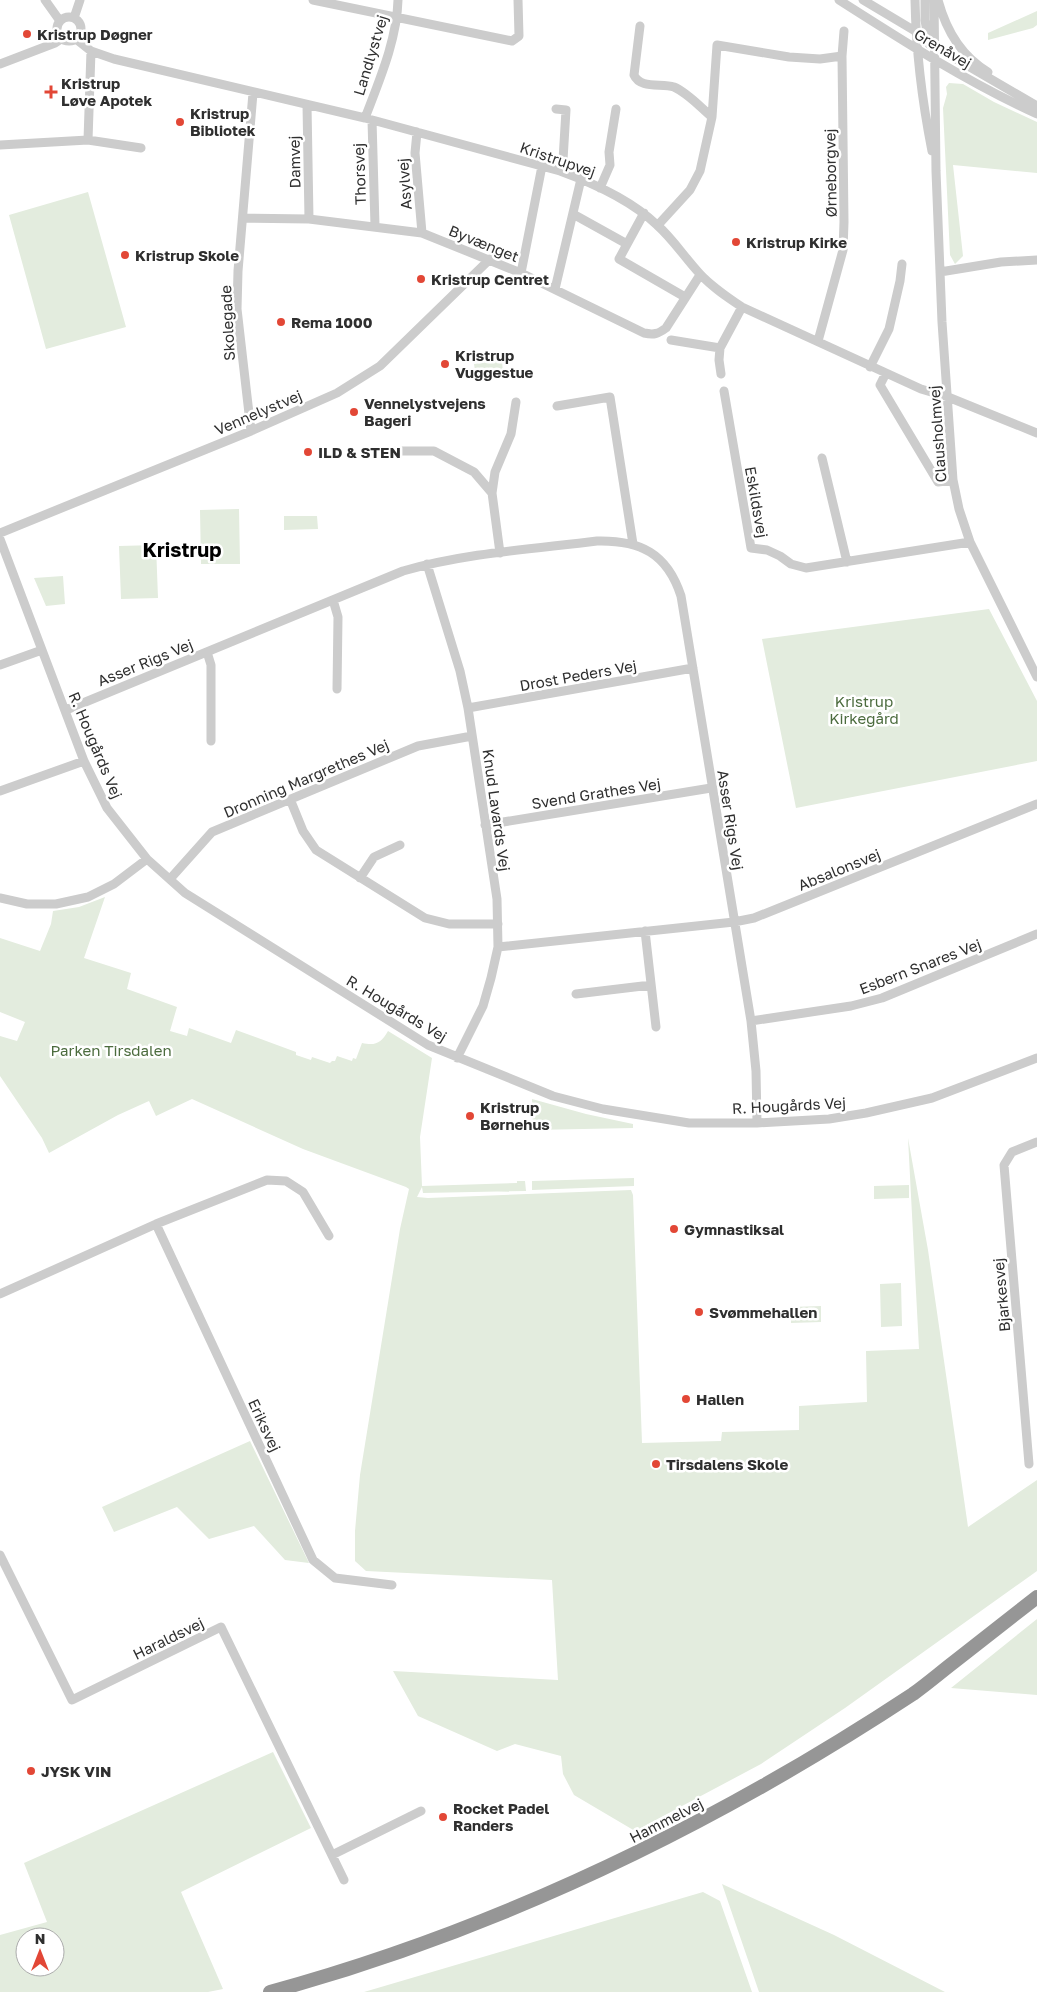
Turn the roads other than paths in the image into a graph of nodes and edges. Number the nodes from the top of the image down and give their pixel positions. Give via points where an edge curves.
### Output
1 (45, 0) edge
2 (80, 0) edge
3 (313, 0) edge
4 (398, 0) edge
5 (518, 0) edge
6 (839, 0) edge
7 (863, 0) edge
8 (915, 0) edge
9 (925, 0) edge
10 (934, 0) edge
11 (938, 0) edge
12 (398, 16) junction
13 (74, 18) junction
14 (60, 20) junction
15 (640, 26) dead end
16 (844, 31) dead end
17 (915, 32) junction
18 (61, 39) junction
19 (76, 39) junction
20 (931, 44) junction
21 (91, 51) junction
22 (918, 51) junction
23 (842, 56) junction
24 (934, 60) junction
25 (0, 64) edge
26 (253, 93) junction
27 (1034, 104) edge
28 (307, 105) junction
29 (556, 109) dead end
30 (616, 109) dead end
31 (1037, 114) edge
32 (712, 117) junction
33 (368, 119) junction
34 (417, 132) junction
35 (88, 140) junction
36 (0, 145) edge
37 (141, 148) dead end
38 (542, 166) junction
39 (560, 171) junction
40 (936, 171) junction
41 (581, 179) junction
42 (600, 188) junction
43 (644, 213) junction
44 (573, 214) junction
45 (243, 218) junction
46 (309, 219) junction
47 (658, 225) junction
48 (375, 226) junction
49 (422, 233) junction
50 (627, 244) junction
51 (490, 259) junction
52 (1037, 260) edge
53 (902, 264) dead end
54 (940, 272) junction
55 (521, 273) junction
56 (700, 275) junction
57 (555, 289) junction
58 (685, 297) junction
59 (742, 307) junction
60 (671, 340) dead end
61 (818, 342) junction
62 (720, 348) junction
63 (870, 367) junction
64 (886, 373) junction
65 (721, 374) dead end
66 (724, 392) dead end
67 (948, 397) junction
68 (516, 402) dead end
69 (557, 406) dead end
70 (251, 431) junction
71 (1037, 433) edge
72 (394, 451) dead end
73 (822, 458) dead end
74 (953, 480) junction
75 (492, 493) junction
76 (0, 533) edge
77 (0, 539) edge
78 (970, 542) junction
79 (633, 544) junction
80 (500, 553) junction
81 (847, 562) junction
82 (427, 564) junction
83 (333, 600) junction
84 (42, 650) junction
85 (207, 652) junction
86 (0, 665) edge
87 (693, 668) junction
88 (1037, 677) edge
89 (338, 689) dead end
90 (468, 708) junction
91 (66, 710) junction
92 (472, 736) junction
93 (211, 741) dead end
94 (84, 761) junction
95 (712, 788) junction
96 (0, 791) edge
97 (290, 799) junction
98 (1037, 804) edge
99 (485, 825) junction
100 (400, 845) dead end
101 (147, 859) junction
102 (360, 878) junction
103 (170, 879) junction
104 (0, 898) edge
105 (734, 922) junction
106 (498, 924) junction
107 (645, 931) junction
108 (1037, 934) edge
109 (498, 947) junction
110 (651, 985) junction
111 (576, 994) dead end
112 (751, 1022) junction
113 (656, 1027) dead end
114 (458, 1058) junction
115 (1037, 1058) edge
116 (757, 1123) junction
117 (1037, 1142) edge
118 (156, 1224) junction
119 (329, 1236) dead end
120 (0, 1294) edge
121 (1028, 1464) dead end
122 (0, 1555) edge
123 (392, 1585) dead end
124 (1037, 1598) edge
125 (421, 1811) dead end
126 (332, 1855) junction
127 (344, 1880) dead end
128 (270, 1992) edge

1 - 14 street
2 - 13 street
3 - 12 street
4 - 12 street, Landlystvej
5 - 12 street via 519,36 512,41
6 - 22 street, Grenåvej
7 - 17 street, Grenåvej
8 - 17 street, Clausholmvej
9 - 20 street
10 - 20 street
11 - 27 street via 951,36 961,49
12 - 33 street, Landlystvej
13 - 14 street
13 - 19 street via 81,26
14 - 18 street via 56,30
15 - 32 street via 636,80 673,87
16 - 23 street, Ørneborgvej
17 - 20 street, Grenåvej
17 - 22 street, Clausholmvej
18 - 19 street
18 - 25 street
19 - 21 street, Kristrupvej
20 - 24 street, Clausholmvej
20 - 27 street, Grenåvej
21 - 26 street, Kristrupvej via 114,60
21 - 35 street
22 - 24 street, Grenåvej
22 - 40 street, Clausholmvej via 925,115
23 - 32 street via 820,59 789,57 717,45
23 - 61 street, Ørneborgvej via 843,250
24 - 31 street, Grenåvej
24 - 40 street, Clausholmvej
26 - 28 street, Kristrupvej
26 - 45 street, Skolegade
28 - 33 street, Kristrupvej
28 - 46 street, Damvej
29 - 39 street via 566,110
30 - 42 street via 609,152 611,160
32 - 47 street via 700,171 690,190
33 - 34 street, Kristrupvej
33 - 48 street, Thorsvej
34 - 38 street, Kristrupvej
34 - 49 street, Asylvej via 415,153
35 - 36 street
35 - 37 street
38 - 39 street, Kristrupvej
38 - 55 street
39 - 41 street, Kristrupvej
40 - 54 street, Clausholmvej
41 - 42 street, Kristrupvej
41 - 44 street
42 - 43 street, Kristrupvej
43 - 47 street, Kristrupvej
43 - 50 street
44 - 50 street
44 - 57 street
45 - 46 street, Byvænget
45 - 70 street, Skolegade via 237,309
46 - 48 street, Byvænget
47 - 56 street, Kristrupvej
48 - 49 street, Byvænget
49 - 51 street, Byvænget
50 - 58 street via 619,259
51 - 55 street, Byvænget
51 - 70 street, Vennelystvej via 380,366 337,392
52 - 54 street
53 - 63 street via 889,329
54 - 67 street, Clausholmvej
55 - 57 street, Byvænget
56 - 58 street, Byvænget
56 - 59 street, Kristrupvej
57 - 58 street, Byvænget via 652,334 659,334 666,328
59 - 61 street, Kristrupvej
59 - 62 street
60 - 62 street
61 - 63 street, Kristrupvej
62 - 65 street
63 - 64 street, Kristrupvej
64 - 67 street, Kristrupvej
64 - 74 street via 880,385 938,482
66 - 81 street, Eskildsvej via 751,548 767,550 791,564 806,568
67 - 71 street, Kristrupvej
67 - 74 street, Clausholmvej
68 - 75 street via 511,434 495,472
69 - 79 street via 610,397
70 - 76 street, Vennelystvej
72 - 75 street via 434,451 474,472
73 - 81 street
74 - 78 street, Clausholmvej
75 - 80 street
77 - 84 street, R. Hougårds Vej
78 - 81 street, Eskildsvej
78 - 88 street, Clausholmvej
79 - 80 street, Asser Rigs Vej via 597,541
79 - 87 street, Asser Rigs Vej via 659,558 676,581
80 - 82 street, Asser Rigs Vej
82 - 83 street, Asser Rigs Vej
82 - 90 street, Knud Lavards Vej
83 - 85 street, Asser Rigs Vej
83 - 89 street via 338,617
84 - 86 street
84 - 91 street, R. Hougårds Vej
85 - 91 street, Asser Rigs Vej
85 - 93 street, Asser Rigs Vej via 211,665
87 - 90 street, Drost Peders Vej
87 - 95 street, Asser Rigs Vej
90 - 92 street, Knud Lavards Vej
91 - 94 street, R. Hougårds Vej
92 - 97 street, Dronning Margrethes Vej via 418,746
92 - 99 street, Knud Lavards Vej
94 - 96 street
94 - 101 street, R. Hougårds Vej via 107,808
95 - 99 street, Svend Grathes Vej
95 - 105 street, Asser Rigs Vej
97 - 102 street via 303,831 316,850
97 - 103 street, Dronning Margrethes Vej via 212,832
98 - 105 street, Absalonsvej via 754,918
99 - 106 street, Knud Lavards Vej
100 - 102 street via 374,857
101 - 103 street, R. Hougårds Vej
101 - 104 street via 114,884 88,897 56,904 27,904
102 - 106 street via 425,918 449,924
103 - 114 street, R. Hougårds Vej via 185,892 428,1045
105 - 107 street, Absalonsvej
105 - 112 street, Asser Rigs Vej
106 - 109 street, Knud Lavards Vej
107 - 109 street, Absalonsvej
107 - 110 street
108 - 112 street, Esbern Snares Vej via 882,998
109 - 114 street, Knud Lavards Vej via 483,1006
110 - 111 street
110 - 113 street
112 - 116 street, Asser Rigs Vej
114 - 116 street, R. Hougårds Vej via 553,1096 603,1109 690,1123
115 - 116 street, R. Hougårds Vej via 932,1098 888,1109 829,1119
117 - 121 street, Bjarkesvej via 1012,1152 1004,1165
118 - 119 street via 267,1180 286,1181 303,1192
118 - 120 street
118 - 123 street, Eriksvej via 313,1560 335,1578
122 - 126 street, Haraldsvej via 72,1700 222,1627
124 - 128 highway, Hammelvej via 914,1693 778,1777 640,1852 488,1920 356,1967
125 - 126 street
126 - 127 street, Haraldsvej

